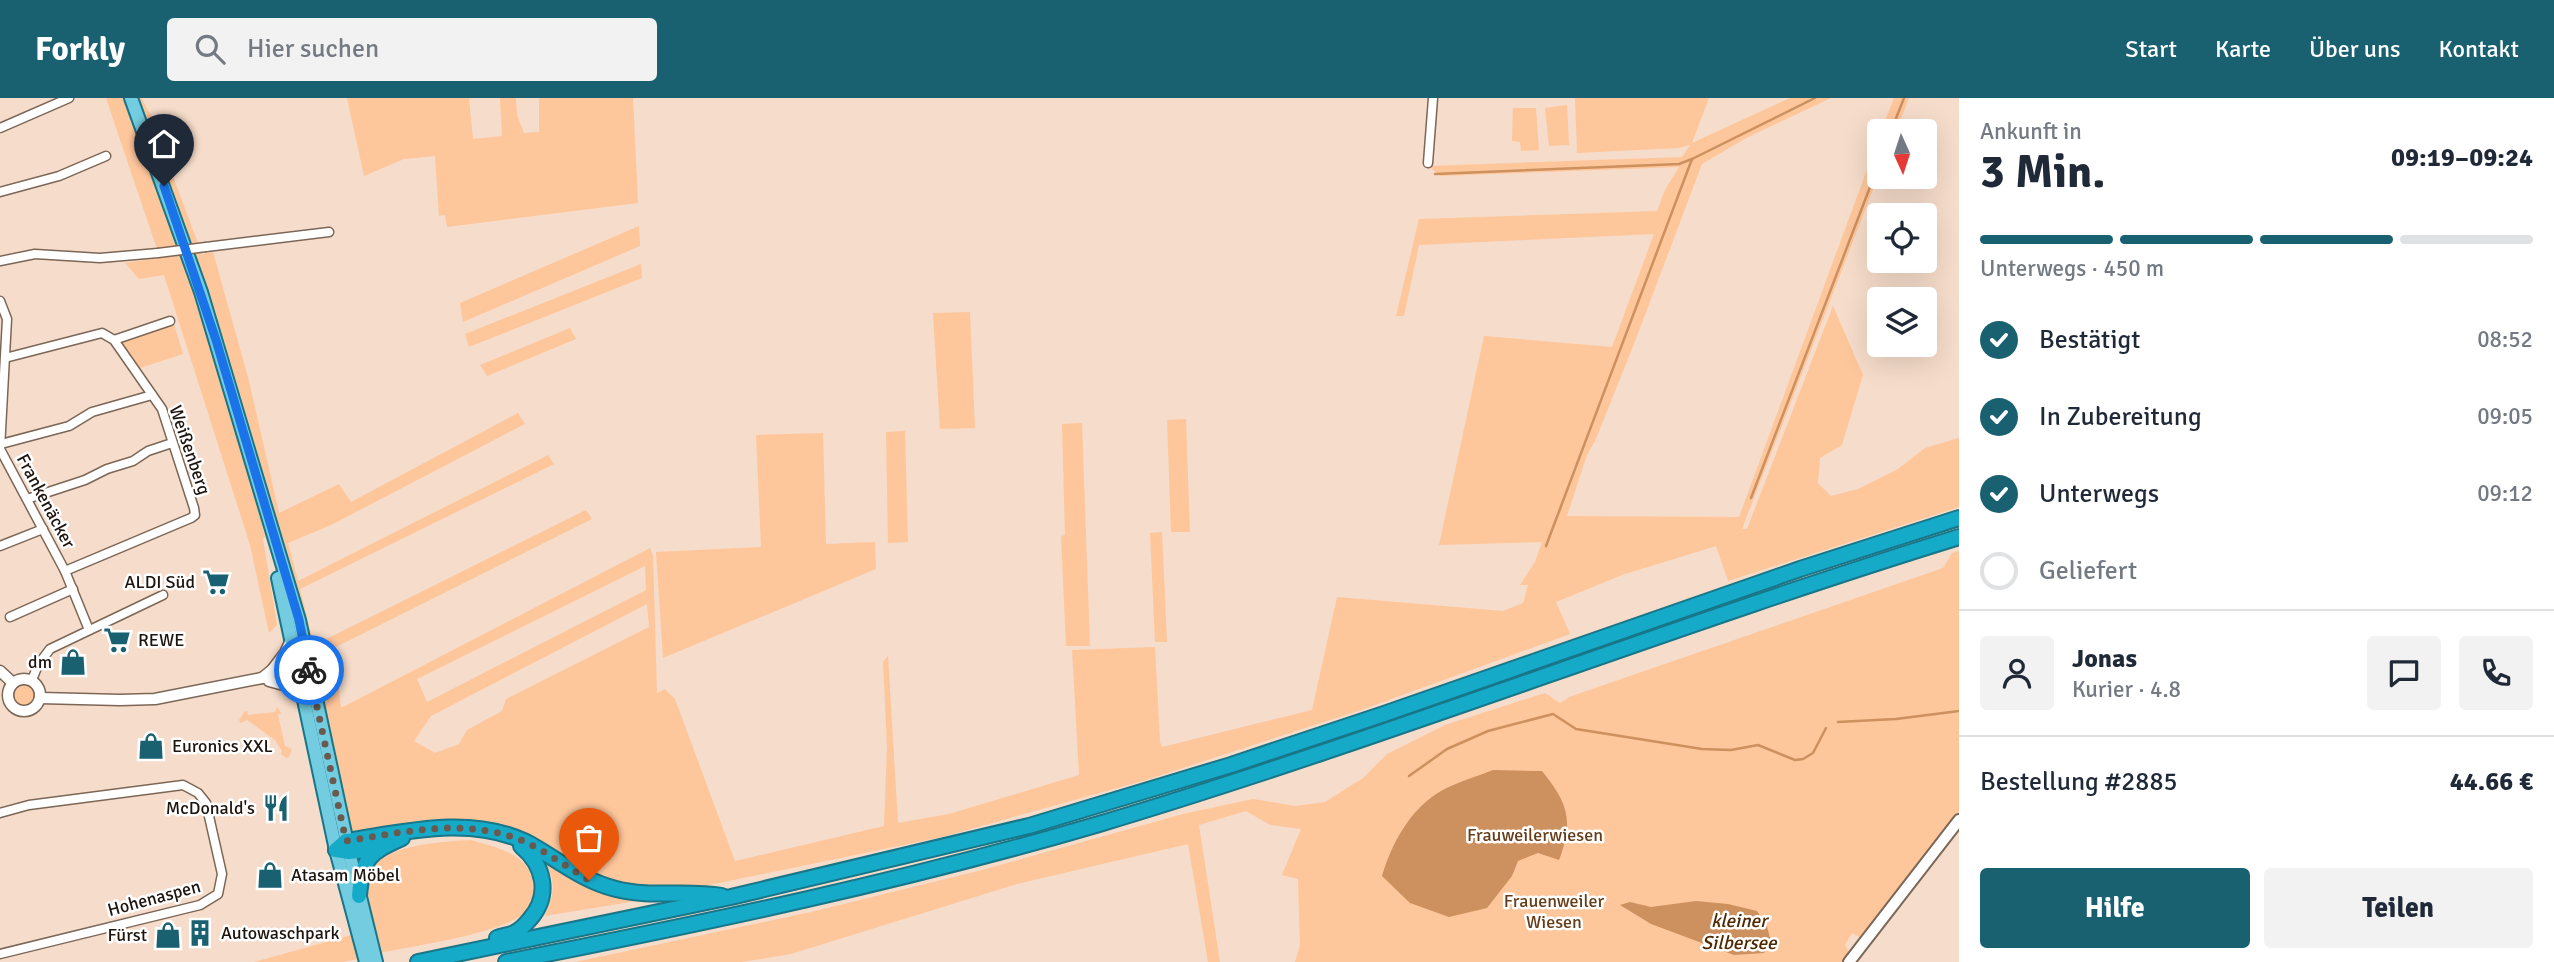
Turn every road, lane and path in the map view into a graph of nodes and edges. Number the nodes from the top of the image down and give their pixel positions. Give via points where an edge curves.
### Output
1 (69, 98) edge
2 (131, 98) edge
3 (1433, 98) edge
4 (0, 128) edge
5 (106, 156) dead end
6 (1428, 163) dead end
7 (0, 191) edge
8 (329, 232) dead end
9 (0, 261) edge
10 (0, 301) edge
11 (3, 315) edge
12 (170, 321) dead end
13 (114, 340) junction
14 (5, 358) junction
15 (2, 386) edge
16 (152, 395) junction
17 (173, 443) junction
18 (0, 447) edge
19 (261, 496) junction
20 (27, 499) junction
21 (1959, 518) edge
22 (43, 529) junction
23 (1959, 537) edge
24 (0, 546) edge
25 (65, 571) junction
26 (73, 589) junction
27 (163, 595) dead end
28 (10, 617) dead end
29 (89, 629) junction
30 (291, 640) junction
31 (304, 665) junction
32 (272, 670) junction
33 (0, 671) edge
34 (262, 678) junction
35 (32, 680) junction
36 (13, 683) junction
37 (40, 698) junction
38 (10, 702) junction
39 (304, 702) junction
40 (0, 709) edge
41 (0, 813) edge
42 (1959, 820) edge
43 (423, 829) junction
44 (512, 838) junction
45 (344, 848) junction
46 (378, 849) junction
47 (359, 896) junction
48 (731, 897) junction
49 (0, 954) edge
50 (450, 956) junction
51 (366, 962) edge
52 (376, 962) edge
53 (418, 962) edge
54 (506, 962) edge
55 (1849, 962) edge

1 - 4 street
2 - 19 main road via 201,292
3 - 6 street
5 - 7 street via 59,176
8 - 9 street, bridge via 158,253 100,258 35,254
10 - 11 street, Frankenäcker
11 - 14 street, Frankenäcker
12 - 13 street
13 - 14 street via 102,333
13 - 16 street, Weißenberg
14 - 15 street, Frankenäcker
15 - 18 street, Frankenäcker
16 - 17 street, Weißenberg via 162,409
16 - 18 street
17 - 20 street
17 - 25 street, Weißenberg via 195,514
18 - 20 street, Frankenäcker
19 - 30 main road
19 - 31 main road via 299,620
20 - 22 street, Frankenäcker
21 - 48 highway via 1231,765 1029,826
22 - 24 street
22 - 25 street, Frankenäcker
23 - 54 highway via 1099,824 907,875
25 - 26 street, Frankenäcker
26 - 28 street
26 - 29 street, Frankenäcker
27 - 29 street
29 - 35 street via 50,649
30 - 31 main road
30 - 32 street
31 - 32 street
31 - 34 street via 287,676
31 - 39 main road
31 - 45 main road
32 - 34 street
33 - 36 street
34 - 37 street via 155,699
34 - 39 street via 291,687
35 - 36 street
35 - 37 street
36 - 38 street via 8,692
37 - 38 street via 29,710 18,710
38 - 40 street
39 - 45 main road
41 - 49 street, Hohenaspen via 32,804 183,785 206,803 223,878 218,894 200,905
42 - 55 main road
43 - 44 highway via 463,827
43 - 45 highway
43 - 46 highway
44 - 48 highway via 589,880 619,890
44 - 50 highway via 531,853 539,867 542,902 514,933
45 - 46 highway
45 - 47 main road
45 - 51 main road
46 - 47 highway via 365,863
47 - 52 main road
48 - 50 highway
50 - 53 highway

